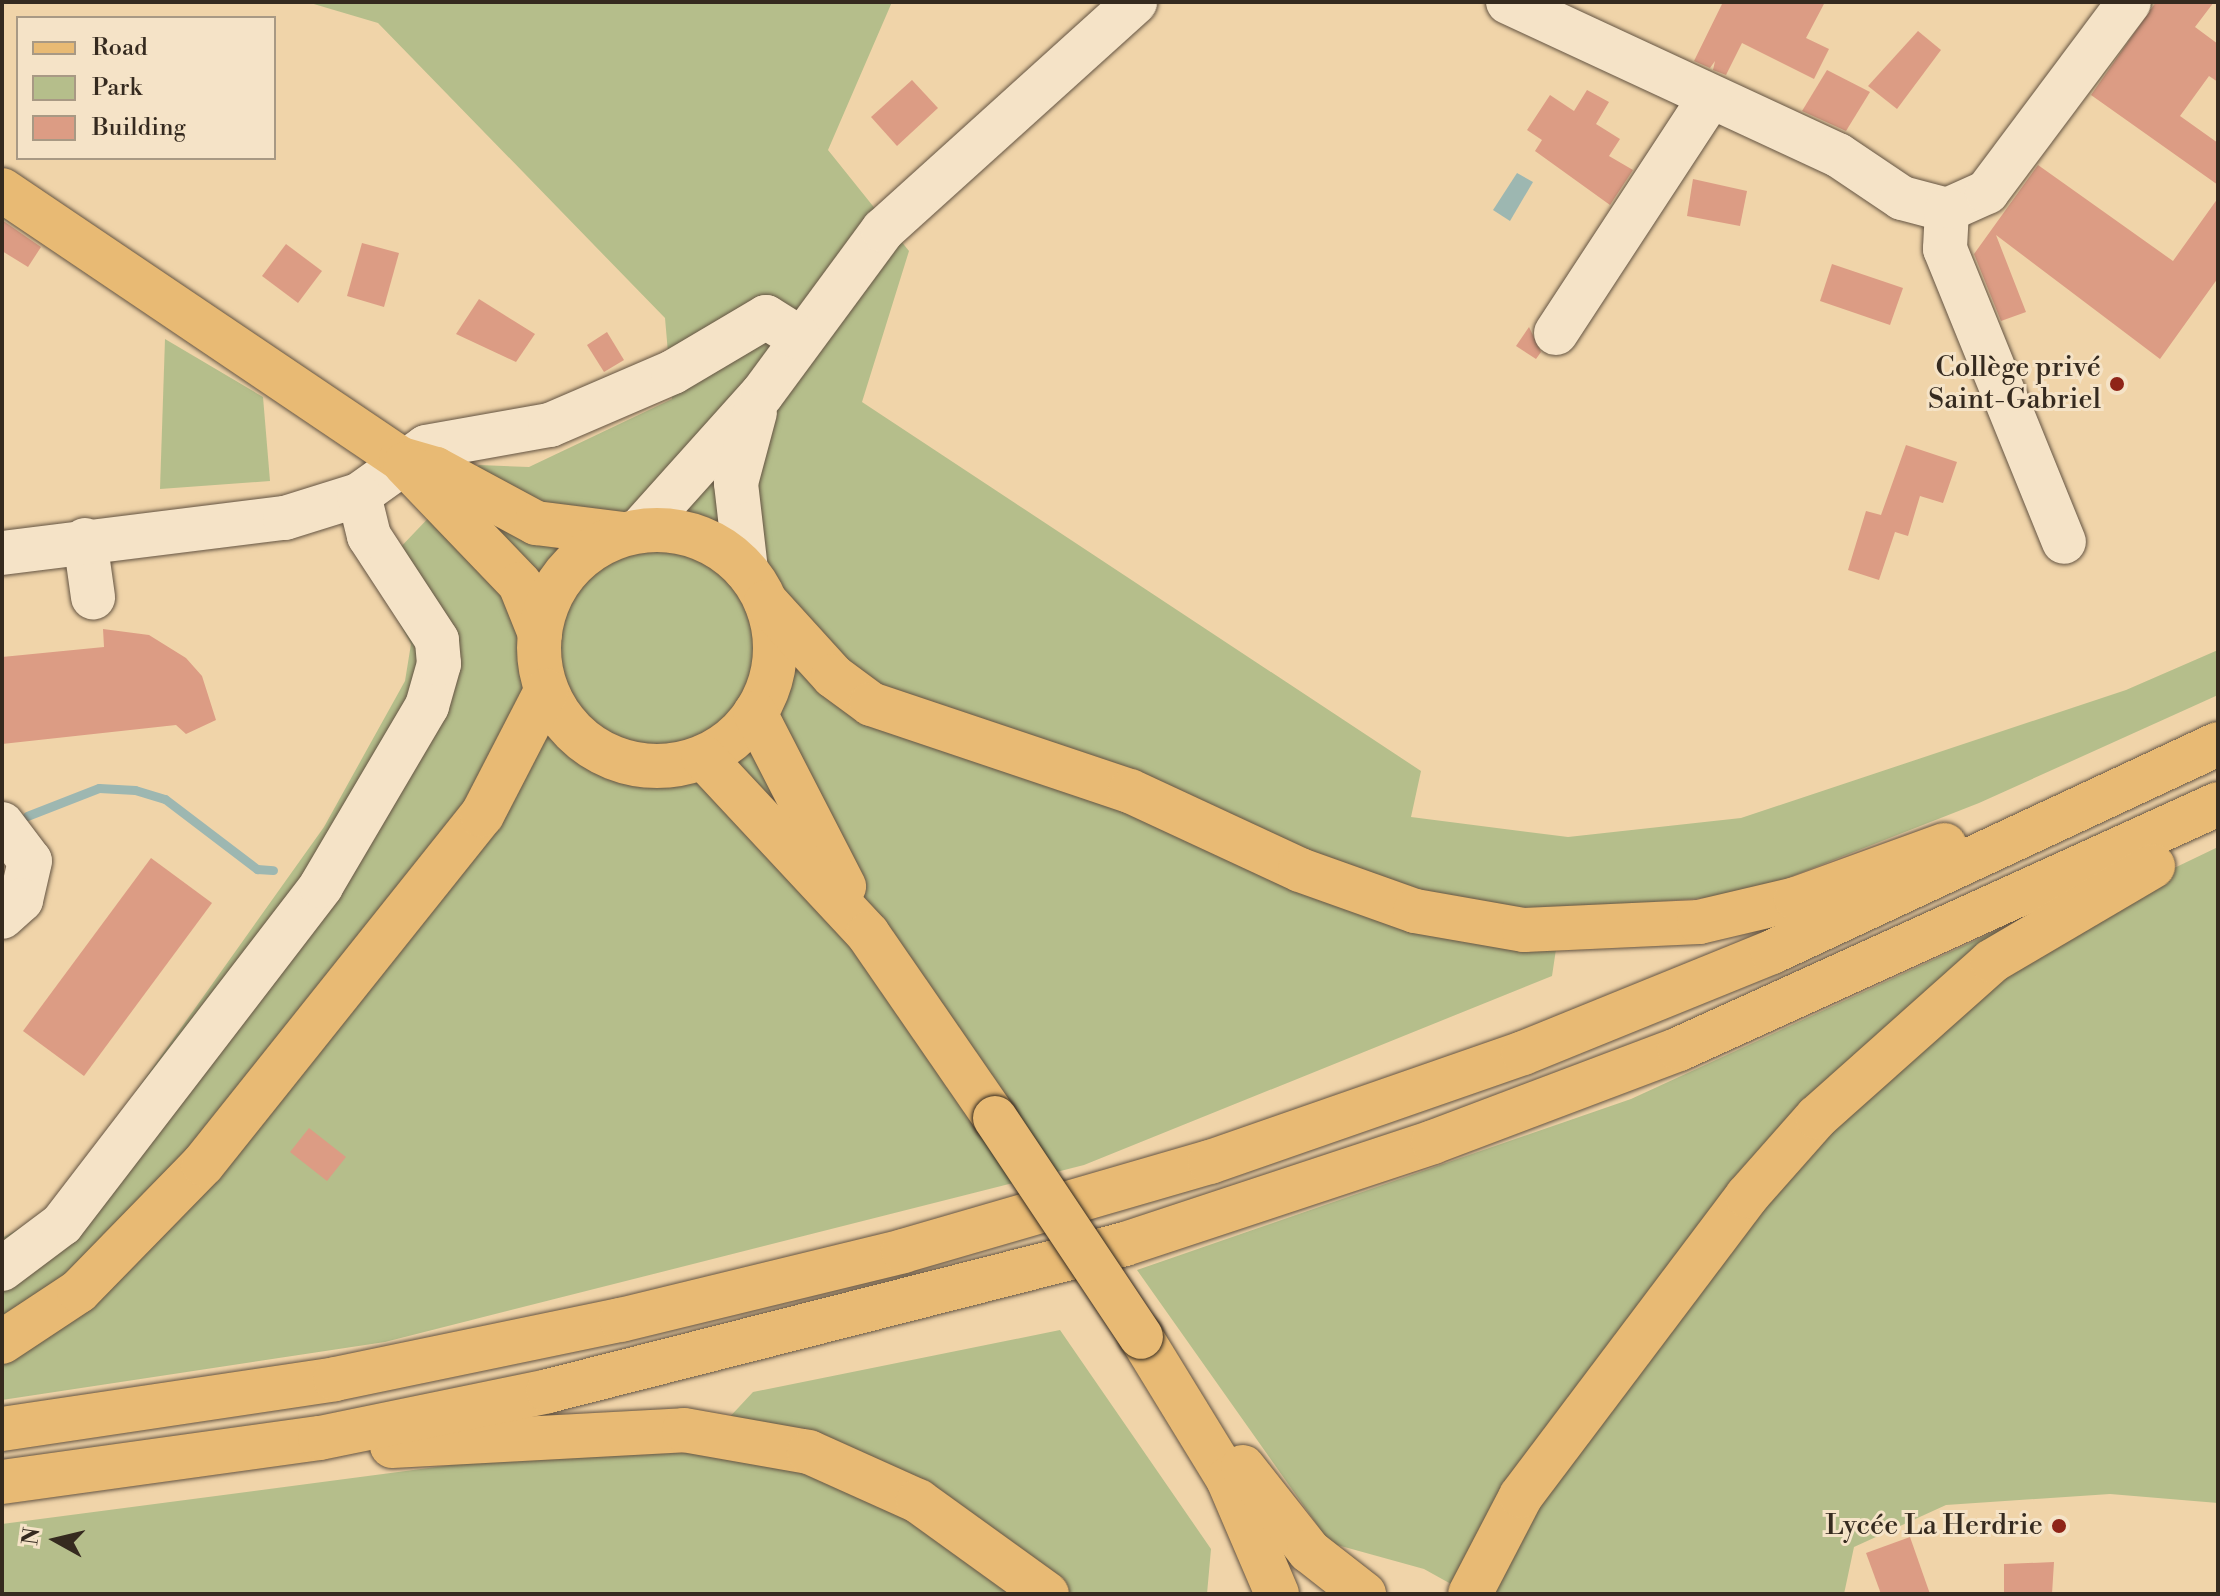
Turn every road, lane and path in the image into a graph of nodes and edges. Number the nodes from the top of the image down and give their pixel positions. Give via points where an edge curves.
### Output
1 (1135, 2) edge
2 (1508, 2) edge
3 (2129, 2) edge
4 (1709, 99) junction
5 (2, 190) edge
6 (1947, 210) junction
7 (1556, 333) dead end
8 (799, 338) junction
9 (762, 394) junction
10 (401, 459) junction
11 (359, 495) junction
12 (631, 532) junction
13 (85, 540) junction
14 (2064, 542) dead end
15 (2, 553) edge
16 (756, 586) junction
17 (93, 597) dead end
18 (540, 634) junction
19 (546, 691) junction
20 (755, 713) junction
21 (2218, 744) edge
22 (703, 757) junction
23 (2218, 804) edge
24 (2064, 820) junction
25 (2, 824) edge
26 (2218, 832) edge
27 (2, 917) edge
28 (868, 934) junction
29 (2, 1269) edge
30 (2, 1342) edge
31 (1178, 1392) junction
32 (2, 1429) edge
33 (320, 1438) junction
34 (2, 1482) edge
35 (1047, 1594) edge
36 (1277, 1594) edge
37 (1364, 1594) edge
38 (1470, 1594) edge

1 - 8 street via 893,220
2 - 4 street
3 - 6 street via 1987,192
4 - 6 street via 1838,155 1902,198
4 - 7 street
5 - 10 main road
6 - 14 street via 1945,249
8 - 9 street
8 - 10 street via 766,317 673,372 550,425
9 - 12 street
9 - 16 street via 736,483
10 - 11 street
10 - 12 main road via 436,469 536,523
10 - 18 main road via 520,584
11 - 13 street via 285,518
11 - 29 street via 369,536 437,640 439,664 427,706 321,886 62,1224
12 - 16 main road via 702,538
12 - 18 main road via 592,549 564,575
13 - 15 street
13 - 17 street
16 - 20 main road via 774,663
16 - 24 main road via 833,676 883,709 1130,791 1355,892 1471,922 1580,932 1699,922 1837,885 2017,815
18 - 19 main road
19 - 22 main road via 572,729 606,755 657,766
19 - 30 main road via 482,815 203,1164 79,1291
20 - 22 main road
20 - 28 main road
21 - 24 main road
22 - 28 main road
23 - 33 main road via 1679,1049 1275,1196 737,1348
24 - 32 main road via 1663,998 1152,1179 859,1262 506,1345
25 - 27 street via 30,861 21,900
26 - 38 main road via 1992,961 1817,1117 1747,1196 1521,1496
28 - 31 main road, bridge
31 - 36 main road via 1263,1549
31 - 37 main road via 1309,1551
33 - 34 main road
33 - 35 main road via 368,1449 617,1432 730,1434 809,1452 918,1501

